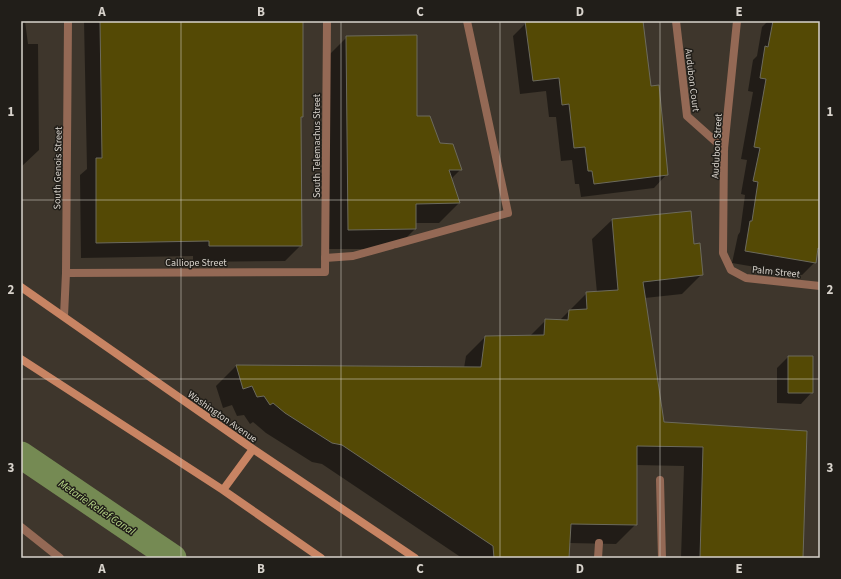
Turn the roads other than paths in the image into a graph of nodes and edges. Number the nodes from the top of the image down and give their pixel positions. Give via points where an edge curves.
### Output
1 (68, 21) edge
2 (326, 21) edge
3 (468, 21) edge
4 (676, 21) edge
5 (737, 21) edge
6 (724, 149) junction
7 (326, 258) junction
8 (731, 270) joint
9 (66, 272) junction
10 (325, 272) joint
11 (820, 286) edge
12 (21, 287) edge
13 (64, 316) junction
14 (21, 359) edge
15 (253, 449) junction
16 (660, 480) dead end
17 (223, 490) junction
18 (21, 527) edge
19 (599, 543) dead end
20 (60, 558) edge
21 (321, 558) edge
22 (415, 558) edge
23 (598, 558) edge
24 (662, 558) edge

1 - 9 street, South Genois Street
2 - 7 street, South Telemachus Street
3 - 7 street via 508,213 353,256
4 - 6 street, Audubon Court via 687,116
5 - 6 street, Audubon Street
6 - 8 street, Audubon Street via 723,253
7 - 10 street, South Telemachus Street
8 - 11 street, Palm Street via 746,278
9 - 10 street, Calliope Street
9 - 13 street, South Genois Street
12 - 13 street, Washington Avenue
13 - 15 street, Washington Avenue
14 - 17 street
15 - 17 street
15 - 22 street, Washington Avenue
16 - 24 street
17 - 21 street
18 - 20 street
19 - 23 street

